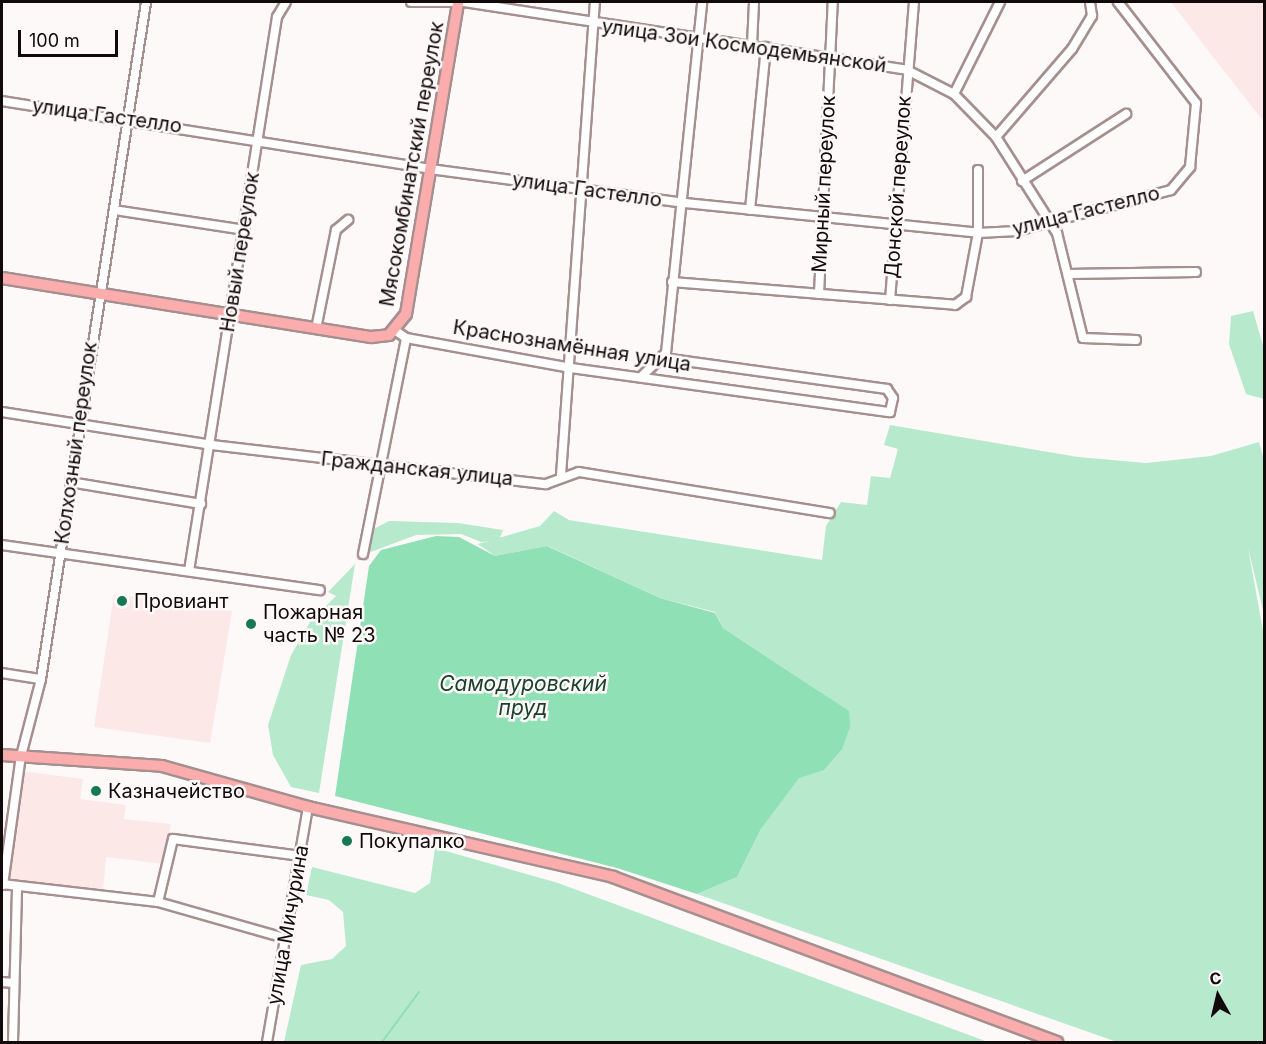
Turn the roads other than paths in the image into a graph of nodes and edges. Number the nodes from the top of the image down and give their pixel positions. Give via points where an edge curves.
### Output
1 (146, 2) edge
2 (286, 2) edge
3 (411, 2) edge
4 (457, 2) edge
5 (464, 2) edge
6 (595, 2) edge
7 (702, 2) edge
8 (754, 2) edge
9 (833, 2) edge
10 (914, 2) edge
11 (1000, 2) edge
12 (1090, 2) edge
13 (1118, 2) edge
14 (592, 24) junction
15 (699, 38) junction
16 (752, 45) junction
17 (766, 47) junction
18 (829, 54) junction
19 (907, 70) junction
20 (954, 94) junction
21 (2, 101) edge
22 (1126, 114) dead end
23 (126, 118) junction
24 (996, 136) junction
25 (257, 139) junction
26 (430, 169) junction
27 (978, 170) dead end
28 (1022, 181) junction
29 (583, 189) junction
30 (686, 203) junction
31 (114, 210) junction
32 (750, 210) junction
33 (824, 219) junction
34 (348, 220) dead end
35 (1047, 220) junction
36 (895, 226) junction
37 (244, 230) junction
38 (978, 233) junction
39 (1196, 272) dead end
40 (1068, 274) junction
41 (2, 278) edge
42 (672, 282) junction
43 (99, 293) junction
44 (819, 294) junction
45 (890, 300) junction
46 (229, 315) junction
47 (316, 329) junction
48 (396, 331) junction
49 (406, 338) junction
50 (1136, 340) dead end
51 (663, 358) junction
52 (571, 368) junction
53 (642, 376) junction
54 (2, 412) edge
55 (78, 424) junction
56 (212, 445) junction
57 (379, 461) junction
58 (561, 475) junction
59 (70, 482) junction
60 (201, 504) junction
61 (830, 513) dead end
62 (2, 545) edge
63 (60, 553) junction
64 (363, 554) dead end
65 (189, 571) junction
66 (320, 590) dead end
67 (2, 673) edge
68 (41, 680) junction
69 (2, 755) edge
70 (21, 756) junction
71 (308, 807) junction
72 (301, 856) junction
73 (2, 884) edge
74 (17, 886) junction
75 (158, 902) junction
76 (288, 939) junction
77 (2, 982) edge
78 (14, 983) junction
79 (14, 1042) edge
80 (267, 1042) edge
81 (1057, 1042) edge

1 - 23 street, Колхозный переулок
2 - 25 street, Новый переулок via 278,17
3 - 4 street
4 - 26 main road, Мясокомбинатский переулок
5 - 14 street, улица Зои Космодемьянской
6 - 14 street
7 - 15 street
8 - 16 street
9 - 18 street, Мирный переулок
10 - 19 street, Донской переулок
11 - 20 street
12 - 24 street via 1092,16 1072,49
13 - 35 street, улица Гастелло via 1196,103 1190,167 1171,190
14 - 15 street, улица Зои Космодемьянской
14 - 29 street
15 - 16 street, улица Зои Космодемьянской
15 - 30 street
16 - 17 street, улица Зои Космодемьянской
17 - 18 street, улица Зои Космодемьянской
17 - 32 street
18 - 19 street, улица Зои Космодемьянской
18 - 33 street, Мирный переулок
19 - 20 street, улица Зои Космодемьянской
19 - 36 street, Донской переулок
20 - 24 street, улица Зои Космодемьянской
21 - 23 street, улица Гастелло
22 - 28 street
23 - 25 street, улица Гастелло
23 - 31 street, Колхозный переулок
24 - 28 street, улица Зои Космодемьянской
25 - 26 street, улица Гастелло
25 - 37 street, Новый переулок
26 - 29 street, улица Гастелло
26 - 48 main road, Мясокомбинатский переулок via 406,314
27 - 38 street
28 - 35 street, улица Зои Космодемьянской
29 - 30 street, улица Гастелло
29 - 52 street
30 - 32 street, улица Гастелло
30 - 42 street
31 - 37 street
31 - 43 street, Колхозный переулок
32 - 33 street, улица Гастелло
33 - 36 street, улица Гастелло
33 - 44 street, Мирный переулок
34 - 47 street via 336,230
35 - 38 street, улица Гастелло via 1017,231
35 - 40 street, улица Зои Космодемьянской via 1057,233
36 - 38 street, улица Гастелло
36 - 45 street, Донской переулок
37 - 46 street, Новый переулок
38 - 45 street via 966,297 955,305
39 - 40 street
40 - 50 street, улица Зои Космодемьянской via 1083,338
41 - 43 main road
42 - 44 street
42 - 51 street
43 - 46 main road
43 - 55 street, Колхозный переулок
44 - 45 street
46 - 47 main road
46 - 56 street, Новый переулок
47 - 48 main road via 371,338
48 - 49 street, Краснознамённая улица
49 - 52 street, Краснознамённая улица
49 - 57 street
51 - 53 street
51 - 53 street, Краснознамённая улица via 887,389 893,398 890,412
52 - 53 street, Краснознамённая улица
52 - 58 street
54 - 55 street, Гражданская улица
55 - 56 street, Гражданская улица
55 - 59 street, Колхозный переулок
56 - 57 street, Гражданская улица via 366,465
56 - 60 street, Новый переулок
57 - 58 street, Гражданская улица via 546,484
57 - 64 street
58 - 61 street, Гражданская улица via 579,472
59 - 60 street
59 - 63 street, Колхозный переулок
60 - 65 street, Новый переулок
62 - 63 street
63 - 65 street
63 - 68 street, Колхозный переулок
65 - 66 street
67 - 68 street
68 - 70 street, Колхозный переулок
69 - 70 main road
70 - 71 main road via 162,766
70 - 73 street, Колхозный переулок
71 - 72 street, улица Мичурина
71 - 81 main road via 613,878
72 - 75 street via 172,839
72 - 76 street, улица Мичурина
73 - 74 street
74 - 75 street
74 - 78 street
75 - 76 street
76 - 80 street, улица Мичурина
77 - 78 street
78 - 79 street

